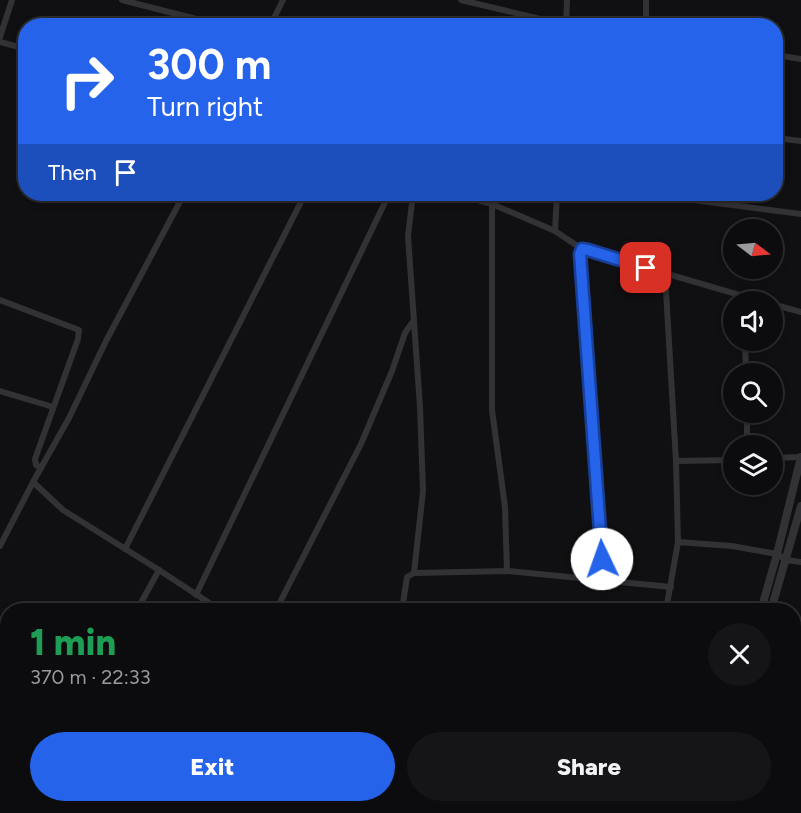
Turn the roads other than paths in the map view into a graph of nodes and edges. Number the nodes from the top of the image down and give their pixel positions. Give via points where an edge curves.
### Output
1 (12, 0) edge
2 (122, 0) edge
3 (283, 0) edge
4 (461, 0) edge
5 (495, 0) edge
6 (567, 0) edge
7 (646, 0) edge
8 (495, 9) junction
9 (193, 18) edge
10 (274, 18) edge
11 (536, 18) edge
12 (567, 18) edge
13 (646, 18) edge
14 (0, 36) edge
15 (0, 42) edge
16 (18, 47) edge
17 (783, 56) edge
18 (801, 59) edge
19 (783, 139) edge
20 (801, 141) edge
21 (180, 201) edge
22 (301, 201) edge
23 (386, 201) edge
24 (412, 201) edge
25 (481, 201) edge
26 (557, 201) edge
27 (702, 201) edge
28 (492, 204) junction
29 (801, 214) edge
30 (555, 231) junction
31 (582, 249) junction
32 (665, 274) junction
33 (723, 291) edge
34 (0, 300) edge
35 (783, 307) edge
36 (801, 312) edge
37 (414, 319) junction
38 (0, 391) edge
39 (53, 407) junction
40 (801, 457) edge
41 (783, 458) edge
42 (723, 460) edge
43 (676, 461) junction
44 (41, 468) junction
45 (33, 482) junction
46 (801, 506) edge
47 (678, 542) junction
48 (0, 546) edge
49 (125, 549) junction
50 (777, 554) junction
51 (786, 560) junction
52 (801, 562) edge
53 (159, 570) junction
54 (507, 571) junction
55 (414, 573) junction
56 (603, 580) junction
57 (671, 587) junction
58 (196, 595) junction
59 (141, 603) edge
60 (209, 603) edge
61 (280, 603) edge
62 (403, 603) edge
63 (668, 603) edge
64 (763, 603) edge
65 (773, 603) edge

1 - 14 street
2 - 9 street
3 - 10 street
4 - 8 street
5 - 8 street
6 - 12 street
7 - 13 street
8 - 11 street
15 - 16 street
17 - 18 street
19 - 20 street
21 - 44 street
22 - 49 street
23 - 58 street
24 - 37 street via 408,236
25 - 28 street
26 - 30 street
27 - 29 street
28 - 30 street
28 - 54 street via 492,410 505,507
30 - 31 street
31 - 32 street
31 - 56 street
32 - 33 street
32 - 43 street
34 - 39 street via 79,330
35 - 36 street
37 - 55 street via 423,492
37 - 61 street via 361,444
38 - 39 street
39 - 44 street via 35,459
40 - 41 street
40 - 50 street
42 - 43 street
43 - 47 street
44 - 45 street
45 - 48 street
45 - 49 street via 63,510
46 - 51 street
47 - 50 street
47 - 57 street
49 - 53 street
50 - 51 street
50 - 64 street
51 - 52 street
51 - 65 street
53 - 58 street
53 - 59 street
54 - 55 street
54 - 56 street
55 - 62 street via 407,577
56 - 57 street
57 - 63 street
58 - 60 street

